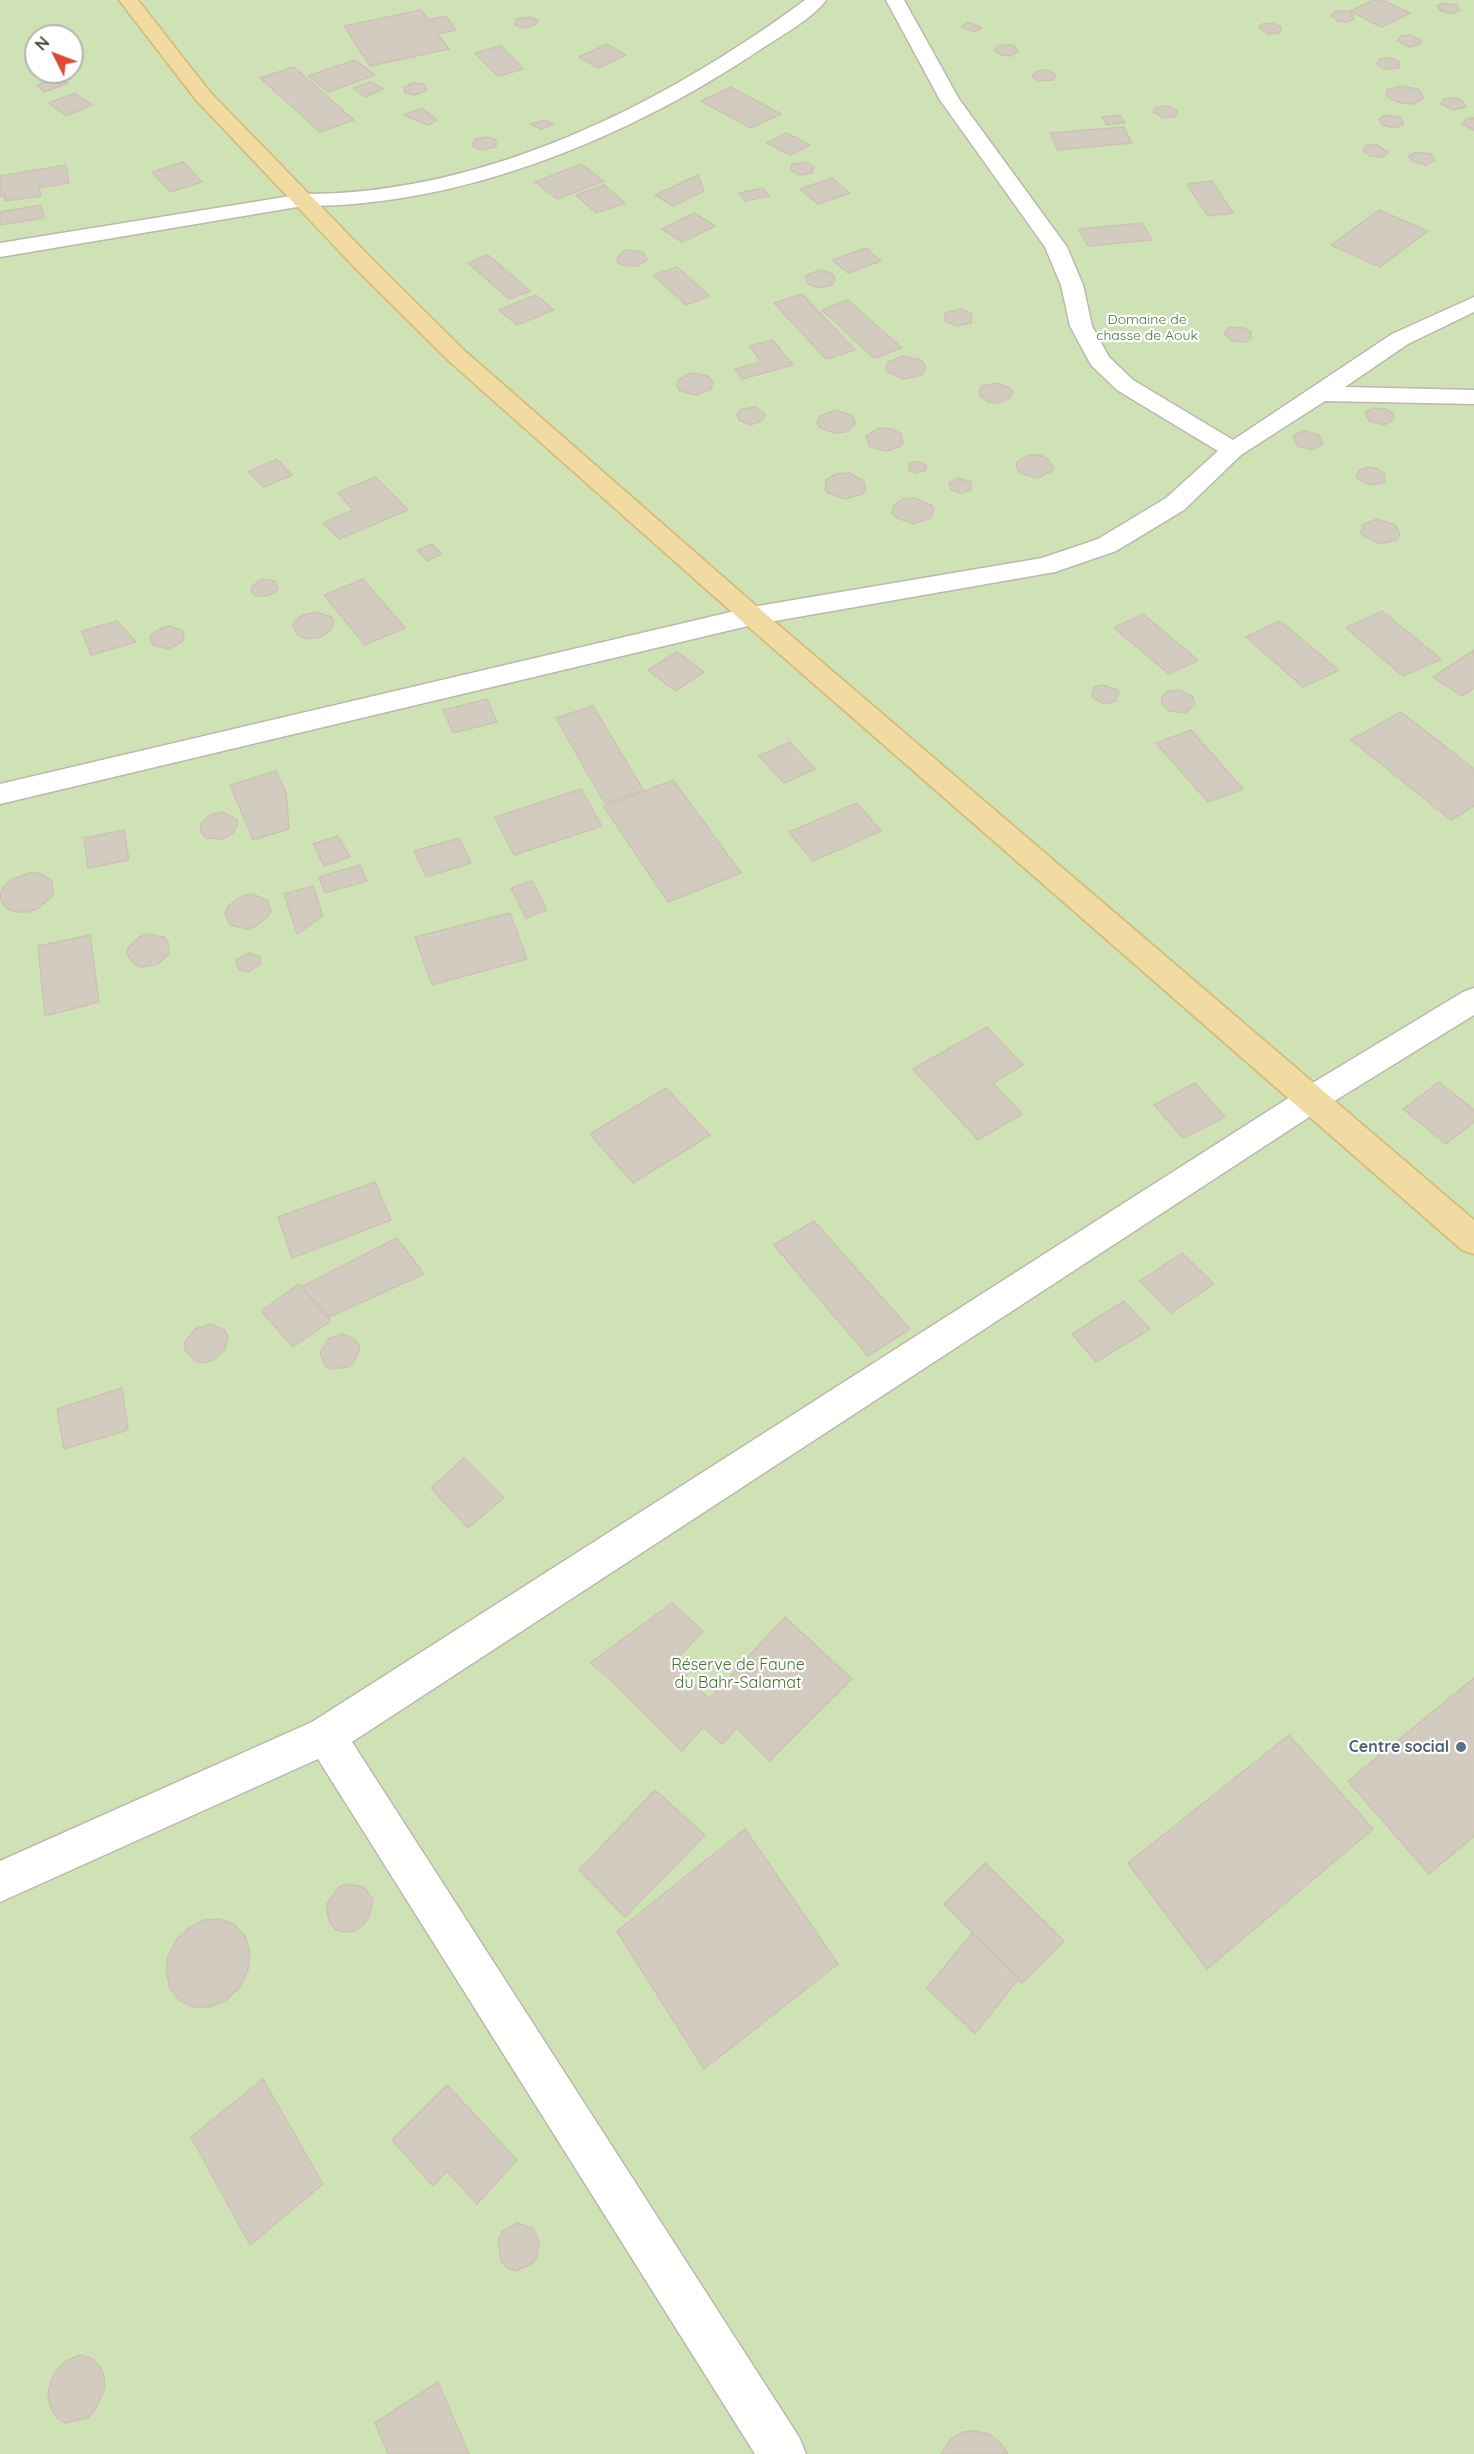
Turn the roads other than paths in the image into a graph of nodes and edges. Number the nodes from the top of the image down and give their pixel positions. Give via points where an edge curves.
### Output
1 (817, 0) edge
2 (895, 0) edge
3 (135, 3) edge
4 (303, 200) junction
5 (0, 250) edge
6 (1474, 304) edge
7 (1320, 394) junction
8 (1474, 397) edge
9 (1233, 450) junction
10 (752, 616) junction
11 (0, 794) edge
12 (1474, 1000) edge
13 (1312, 1099) junction
14 (1474, 1240) edge
15 (326, 1736) junction
16 (0, 1882) edge
17 (782, 2454) edge

1 - 4 street via 709,75 607,127 505,167 409,192 348,200
2 - 9 street via 950,100 1056,247 1072,285 1080,326 1099,360 1125,386
3 - 4 main road via 203,96
4 - 5 street
4 - 10 main road via 458,357
6 - 7 street via 1400,339
7 - 8 street
7 - 9 street
9 - 10 street via 1175,504 1107,545 1046,566
10 - 11 street
10 - 13 main road
12 - 13 street
13 - 14 main road
13 - 15 street
15 - 16 street
15 - 17 street

